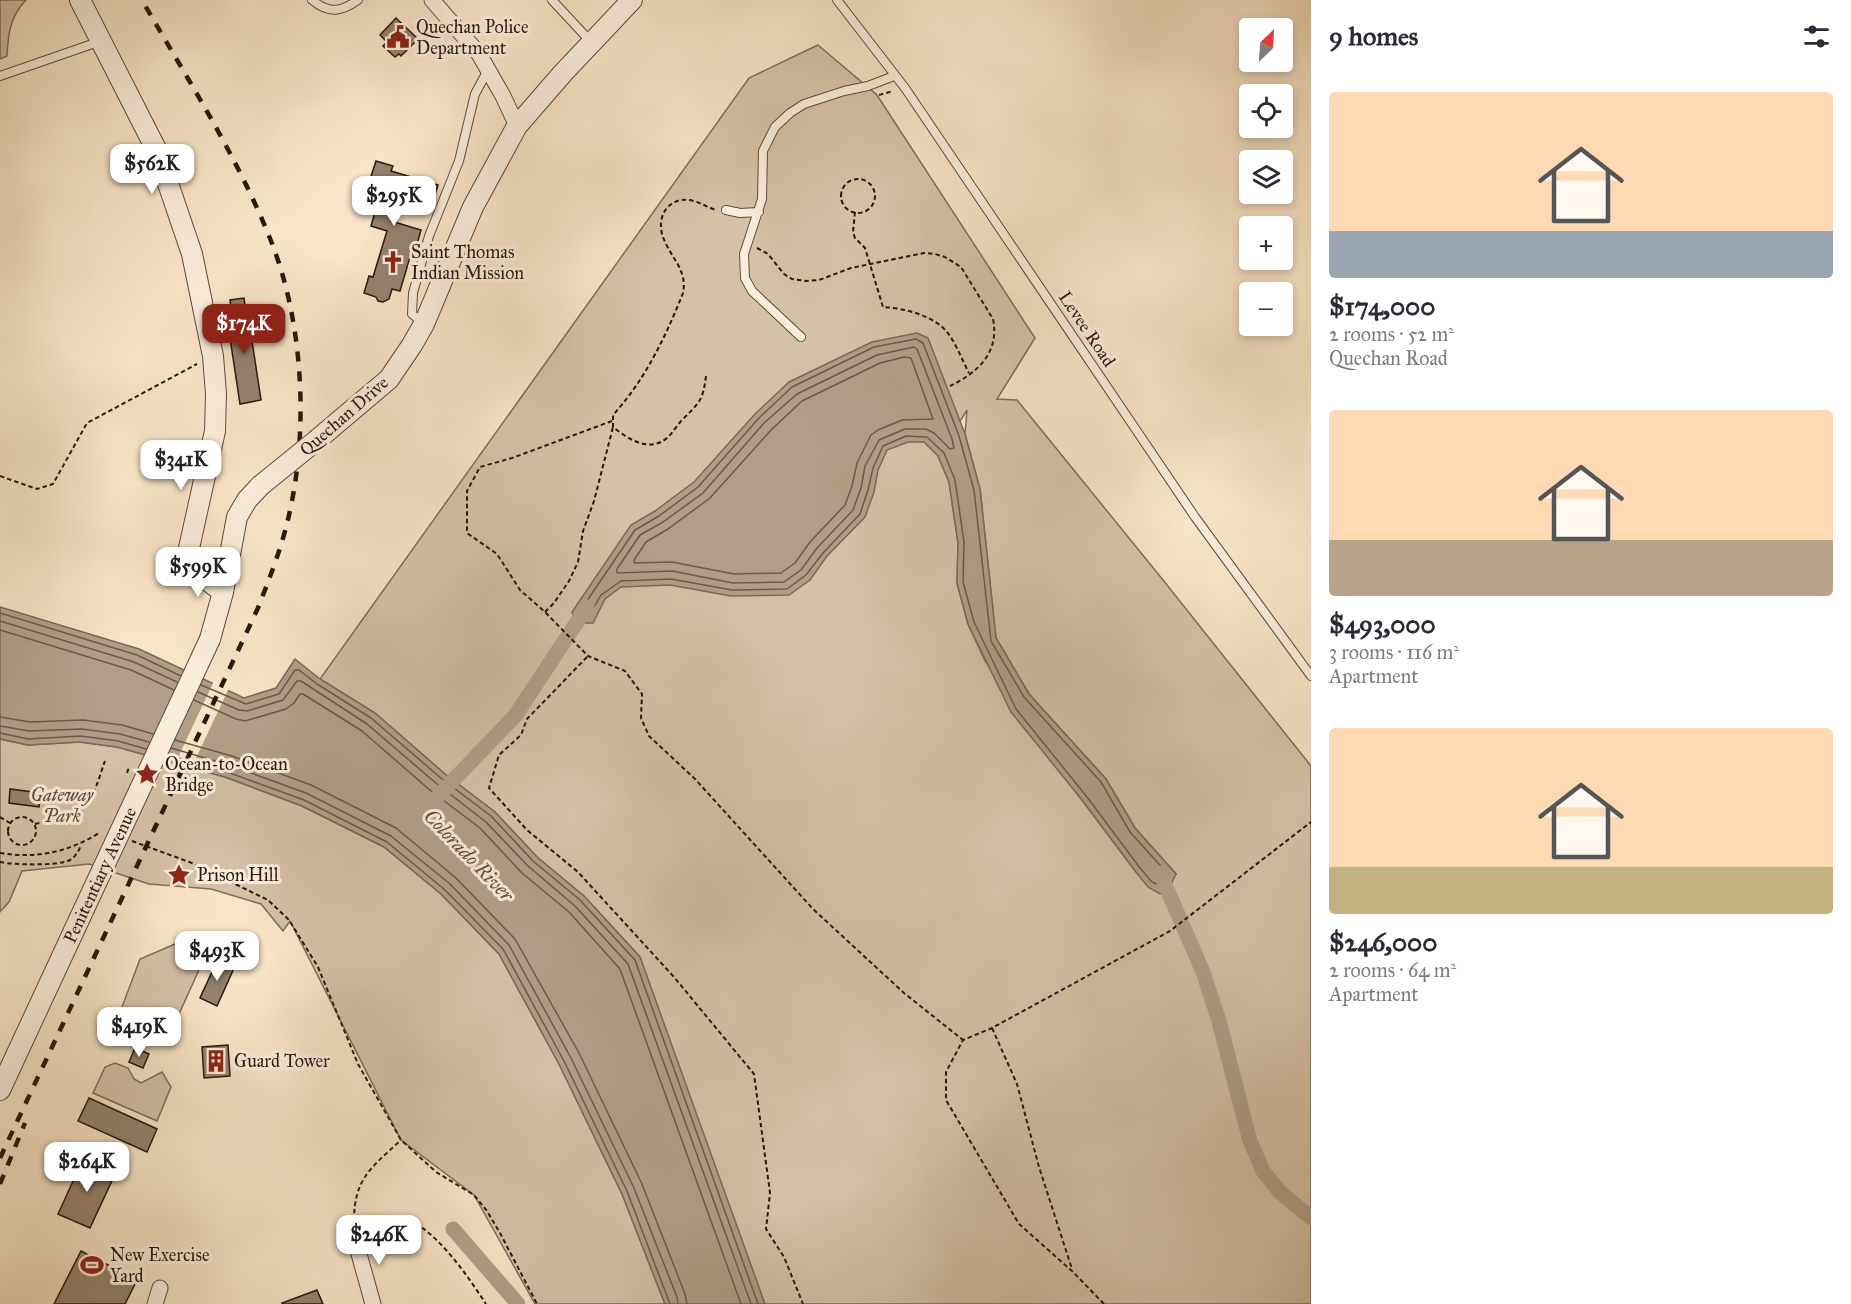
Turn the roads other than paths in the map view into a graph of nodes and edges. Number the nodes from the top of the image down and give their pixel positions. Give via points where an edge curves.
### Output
1 (80, 0) edge
2 (312, 0) edge
3 (358, 0) edge
4 (432, 0) edge
5 (552, 0) edge
6 (632, 0) edge
7 (837, 0) edge
8 (102, 41) junction
9 (592, 44) junction
10 (488, 70) junction
11 (0, 76) edge
12 (894, 76) junction
13 (517, 126) junction
14 (726, 210) dead end
15 (759, 212) junction
16 (424, 324) junction
17 (801, 338) dead end
18 (223, 592) junction
19 (1311, 676) edge
20 (0, 1090) edge
21 (354, 1236) road end
22 (160, 1288) dead end
23 (155, 1304) edge
24 (374, 1304) edge

1 - 8 street
2 - 3 lane via 334,11 346,9
4 - 10 street
5 - 9 lane
6 - 9 street, Quechan Drive
7 - 12 lane, Levee Road
8 - 11 lane
8 - 18 street via 157,151 192,254 213,356 216,394 215,431 189,548 197,571
9 - 13 street, Quechan Drive
10 - 13 street
10 - 16 lane via 475,94 459,161 429,236 413,293 412,314
12 - 15 lane via 804,104 775,127 763,151
12 - 19 lane, Levee Road via 1196,517
13 - 16 street, Quechan Drive via 473,207
14 - 15 lane
15 - 17 lane via 744,255 745,278 752,291
16 - 18 street, Quechan Drive, bridge via 389,379 247,500 237,517
18 - 20 street, Penitentiary Avenue, bridge via 210,639
21 - 24 street
22 - 23 street

